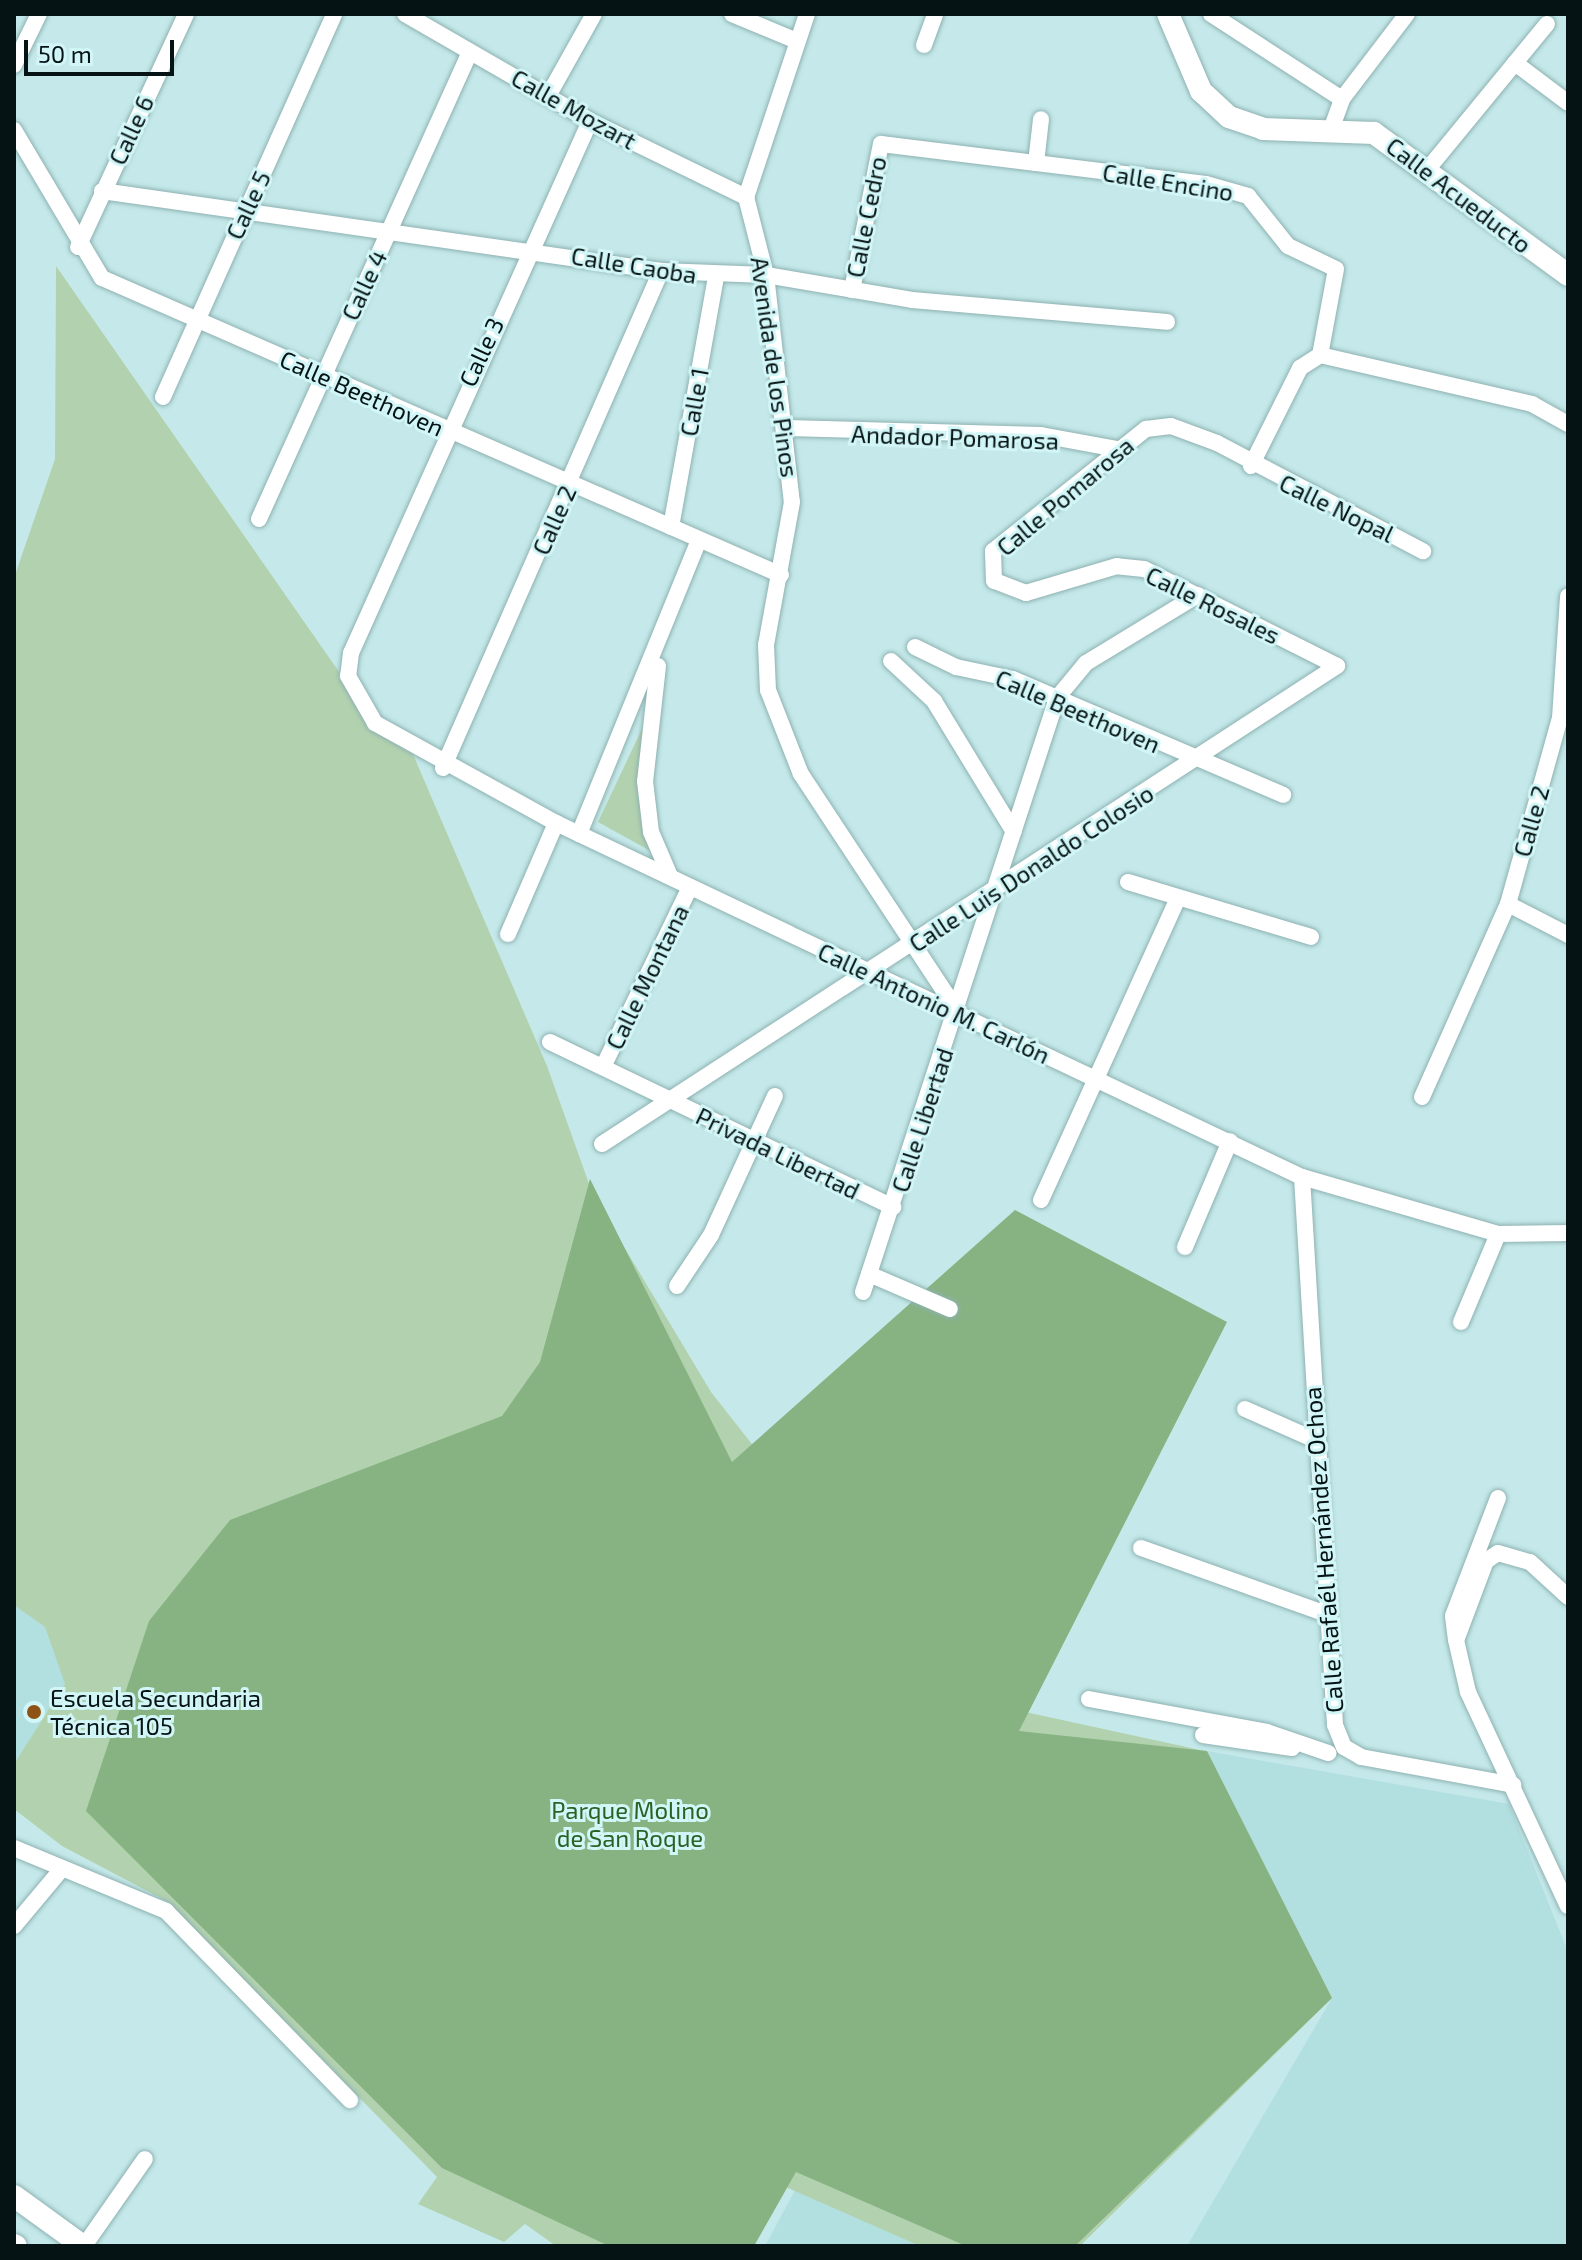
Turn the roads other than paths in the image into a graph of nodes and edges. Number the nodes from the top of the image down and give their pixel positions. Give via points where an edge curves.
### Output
1 (39, 14) edge
2 (186, 14) edge
3 (334, 14) edge
4 (405, 14) edge
5 (594, 14) edge
6 (732, 14) edge
7 (807, 14) edge
8 (935, 14) edge
9 (1168, 14) edge
10 (1211, 14) edge
11 (1407, 14) edge
12 (1547, 24) dead end
13 (797, 41) junction
14 (924, 45) dead end
15 (470, 52) junction
16 (1515, 63) junction
17 (14, 65) edge
18 (548, 96) junction
19 (1342, 99) junction
20 (1568, 103) edge
21 (1041, 119) dead end
22 (590, 121) junction
23 (1332, 127) junction
24 (14, 130) edge
25 (881, 144) joint
26 (1036, 163) junction
27 (1427, 170) junction
28 (102, 191) junction
29 (746, 197) junction
30 (245, 212) junction
31 (390, 229) junction
32 (78, 247) junction
33 (529, 248) junction
34 (661, 271) junction
35 (766, 275) junction
36 (1568, 275) edge
37 (716, 277) junction
38 (852, 290) junction
39 (194, 320) junction
40 (1167, 322) dead end
41 (1314, 357) junction
42 (323, 375) junction
43 (163, 397) dead end
44 (1160, 423) joint
45 (1568, 424) edge
46 (788, 428) junction
47 (446, 430) junction
48 (1122, 450) junction
49 (1251, 466) junction
50 (570, 483) junction
51 (259, 519) dead end
52 (671, 527) junction
53 (699, 540) junction
54 (1423, 551) dead end
55 (781, 575) junction
56 (994, 581) joint
57 (1198, 595) junction
58 (1568, 596) edge
59 (661, 646) junction
60 (915, 647) dead end
61 (891, 661) dead end
62 (1337, 666) joint
63 (348, 676) joint
64 (1057, 698) junction
65 (1195, 761) junction
66 (443, 768) junction
67 (1283, 795) dead end
68 (556, 823) junction
69 (1014, 832) junction
70 (579, 834) junction
71 (670, 876) junction
72 (1128, 882) dead end
73 (690, 887) junction
74 (994, 892) junction
75 (1178, 898) junction
76 (1508, 904) junction
77 (508, 934) dead end
78 (1568, 935) edge
79 (1311, 937) dead end
80 (912, 946) junction
81 (871, 974) junction
82 (958, 1012) junction
83 (550, 1042) dead end
84 (603, 1067) junction
85 (1099, 1080) junction
86 (775, 1096) dead end
87 (1422, 1097) dead end
88 (669, 1101) junction
89 (1230, 1141) junction
90 (755, 1142) junction
91 (602, 1144) dead end
92 (1302, 1177) junction
93 (1041, 1200) dead end
94 (893, 1207) junction
95 (1568, 1233) edge
96 (1498, 1234) junction
97 (1185, 1247) dead end
98 (869, 1274) junction
99 (677, 1286) dead end
100 (863, 1292) dead end
101 (950, 1309) dead end
102 (1461, 1322) dead end
103 (1245, 1409) dead end
104 (1313, 1439) junction
105 (1498, 1498) dead end
106 (1141, 1548) dead end
107 (1568, 1597) edge
108 (1324, 1613) junction
109 (1456, 1640) junction
110 (1089, 1699) dead end
111 (1203, 1735) dead end
112 (1344, 1747) junction
113 (1328, 1753) junction
114 (1513, 1785) junction
115 (14, 1848) edge
116 (60, 1871) junction
117 (21, 1905) edge
118 (1568, 1906) edge
119 (14, 1926) edge
120 (350, 2100) dead end
121 (145, 2159) dead end
122 (14, 2196) edge
123 (84, 2246) edge

1 - 17 street
2 - 28 street, Calle 6
3 - 30 street, Calle 5
4 - 15 street, Calle Mozart
5 - 18 street
6 - 13 street
7 - 13 street
8 - 14 street
9 - 23 street, Calle Acueducto via 1201,91 1229,117 1263,129
10 - 19 street
11 - 19 street
12 - 16 street
13 - 29 street
15 - 18 street, Calle Mozart
15 - 31 street, Calle 4
16 - 20 street
16 - 27 street
18 - 22 street, Calle Mozart
19 - 23 street
21 - 26 street
22 - 29 street, Calle Mozart
22 - 33 street, Calle 3
23 - 27 street, Calle Acueducto via 1374,133
24 - 32 street, Calle Beethoven via 57,196
25 - 26 street, Calle Encino
25 - 38 street, Calle Cedro
26 - 41 street, Calle Encino via 1206,184 1260,203 1288,246 1336,269
27 - 36 street, Calle Acueducto
28 - 30 street, Calle Caoba
28 - 32 street, Calle 6
29 - 35 street, Avenida de los Pinos
30 - 31 street, Calle Caoba
30 - 39 street, Calle 5
31 - 33 street, Calle Caoba
31 - 42 street, Calle 4
32 - 39 street, Calle Beethoven via 102,278
33 - 34 street, Calle Caoba
33 - 47 street, Calle 3
34 - 37 street, Calle Caoba
34 - 50 street, Calle 2
35 - 37 street, Calle Caoba
35 - 38 street, Calle Caoba
35 - 46 street, Avenida de los Pinos
37 - 52 street, Calle 1
38 - 40 street, Calle Caoba
39 - 42 street, Calle Beethoven
39 - 43 street, Calle 5
41 - 45 street via 1532,404
41 - 49 street, Calle Nopal
42 - 47 street, Calle Beethoven
42 - 51 street, Calle 4
44 - 48 street, Calle Pomarosa
44 - 49 street, Calle Nopal via 1217,443
46 - 48 street, Andador Pomarosa via 1041,435
46 - 55 street, Avenida de los Pinos via 792,502
47 - 50 street, Calle Beethoven
47 - 63 street, Calle 3
48 - 56 street, Calle Pomarosa via 993,551
49 - 54 street, Calle Nopal
50 - 52 street, Calle Beethoven
50 - 66 street, Calle 2
52 - 53 street, Calle Beethoven
53 - 55 street, Calle Beethoven
53 - 59 street
55 - 80 street, Avenida de los Pinos via 766,645 768,690 782,734
56 - 57 street, Calle Rosales via 1026,593 1117,566 1144,569
57 - 62 street, Calle Rosales
57 - 64 street, Calle Libertad via 1086,663
58 - 76 street, Calle 2 via 1560,718
59 - 70 street
59 - 71 street via 645,781 651,832
60 - 64 street, Calle Beethoven
61 - 69 street via 934,701
62 - 65 street, Calle Luis Donaldo Colosio
63 - 66 street, Calle Antonio M. Carlón via 375,723
64 - 65 street, Calle Beethoven
64 - 69 street, Calle Libertad
65 - 67 street, Calle Beethoven
65 - 74 street, Calle Luis Donaldo Colosio
66 - 68 street, Calle Antonio M. Carlón
68 - 70 street, Calle Antonio M. Carlón
68 - 77 street
69 - 74 street, Calle Libertad
70 - 71 street, Calle Antonio M. Carlón
71 - 73 street, Calle Antonio M. Carlón
72 - 75 street
73 - 81 street, Calle Antonio M. Carlón
73 - 84 street, Calle Montana
74 - 80 street, Calle Luis Donaldo Colosio
74 - 82 street, Calle Libertad
75 - 79 street
75 - 85 street
76 - 78 street
76 - 87 street, Calle 2
80 - 81 street, Calle Luis Donaldo Colosio
80 - 82 street, Avenida de los Pinos
81 - 82 street, Calle Antonio M. Carlón
81 - 88 street, Calle Luis Donaldo Colosio
82 - 85 street, Calle Antonio M. Carlón
82 - 94 street, Calle Libertad
83 - 84 street
84 - 88 street
85 - 89 street, Calle Antonio M. Carlón
85 - 93 street
86 - 90 street
88 - 90 street, Privada Libertad
88 - 91 street, Calle Luis Donaldo Colosio
89 - 92 street, Calle Antonio M. Carlón
89 - 97 street
90 - 94 street, Privada Libertad
90 - 99 street via 711,1235
92 - 96 street, Calle Antonio M. Carlón
92 - 104 street, Calle Rafaél Hernández Ochoa
94 - 98 street
95 - 96 street, Calle Antonio M. Carlón
96 - 102 street
98 - 100 street
98 - 101 street
103 - 104 street
104 - 108 street, Calle Rafaél Hernández Ochoa
105 - 109 street via 1453,1616
106 - 108 street
107 - 109 street via 1513,1553 1486,1561
108 - 112 street, Calle Rafaél Hernández Ochoa via 1335,1725
109 - 114 street via 1468,1692
110 - 113 street via 1267,1732
111 - 113 street
112 - 113 street
112 - 114 street, Calle Rafaél Hernández Ochoa via 1361,1757
114 - 118 street
115 - 116 street
116 - 117 street
116 - 120 street via 166,1911
117 - 119 street
121 - 123 street
122 - 123 street

